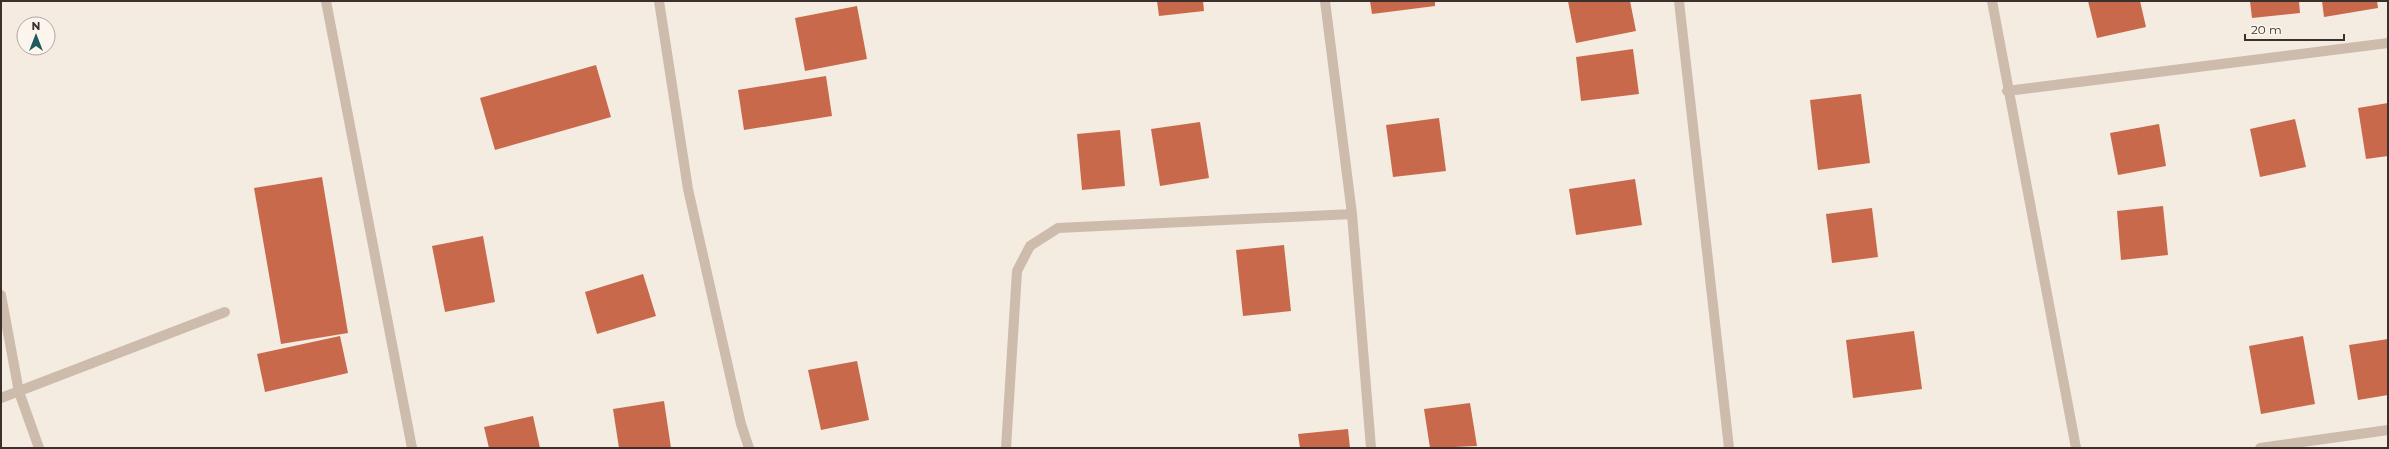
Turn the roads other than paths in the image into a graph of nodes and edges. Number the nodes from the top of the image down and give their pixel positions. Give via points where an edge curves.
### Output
1 (326, 1) edge
2 (659, 1) edge
3 (1325, 1) edge
4 (1679, 1) edge
5 (1992, 1) edge
6 (2388, 43) edge
7 (2007, 91) junction
8 (1352, 214) junction
9 (1, 295) edge
10 (224, 312) dead end
11 (19, 392) junction
12 (1, 398) edge
13 (2388, 430) edge
14 (39, 448) edge
15 (412, 448) edge
16 (749, 448) edge
17 (1006, 448) edge
18 (1371, 448) edge
19 (1729, 448) edge
20 (2076, 448) edge
21 (2260, 448) edge

1 - 15 street
2 - 16 street via 688,189 741,424
3 - 8 street
4 - 19 street
5 - 7 street
6 - 7 street
7 - 20 street
8 - 17 street via 1058,228 1030,246 1017,271
8 - 18 street
9 - 11 street
10 - 11 street
11 - 12 street
11 - 14 street
13 - 21 street

